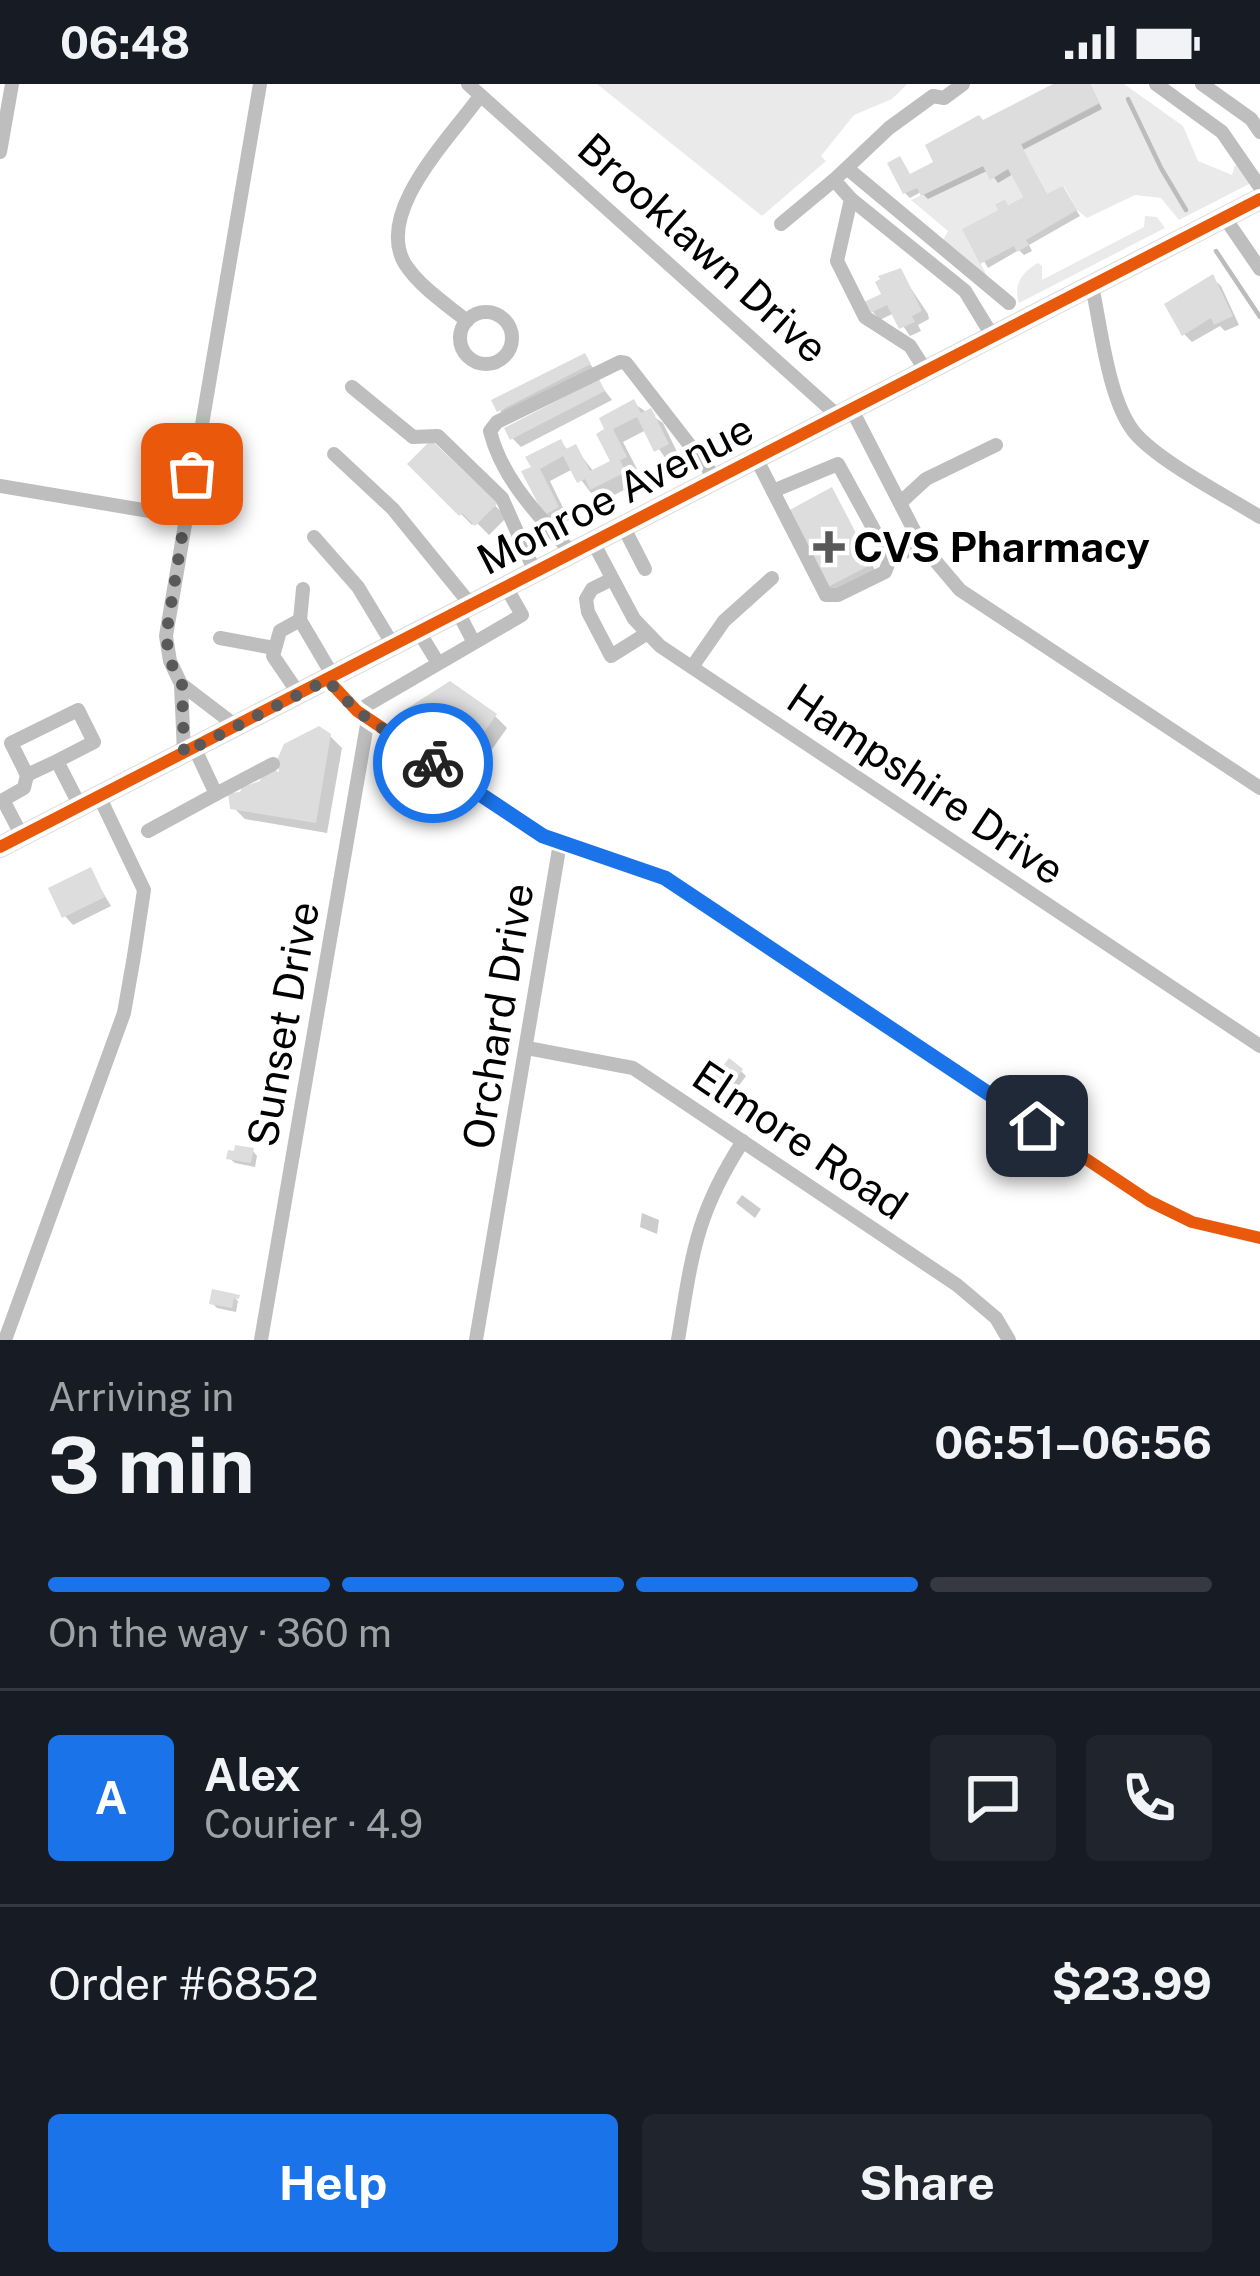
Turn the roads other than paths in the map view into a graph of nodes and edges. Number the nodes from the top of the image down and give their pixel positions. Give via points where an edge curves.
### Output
1 (12, 84) edge
2 (260, 84) edge
3 (468, 84) edge
4 (963, 84) edge
5 (1156, 84) edge
6 (1202, 84) edge
7 (932, 90) edge
8 (480, 96) junction
9 (1260, 132) edge
10 (0, 152) edge
11 (848, 169) junction
12 (834, 180) junction
13 (1260, 187) edge
14 (851, 199) junction
15 (1260, 199) edge
16 (1225, 218) junction
17 (781, 224) dead end
18 (1260, 269) edge
19 (1092, 286) junction
20 (1009, 303) dead end
21 (467, 321) dead end
22 (993, 337) junction
23 (926, 371) junction
24 (352, 387) dead end
25 (845, 413) junction
26 (996, 445) dead end
27 (334, 454) dead end
28 (757, 458) junction
29 (716, 479) junction
30 (0, 486) edge
31 (772, 491) junction
32 (900, 503) junction
33 (185, 517) junction
34 (1260, 517) edge
35 (623, 526) junction
36 (314, 537) dead end
37 (593, 542) junction
38 (921, 544) junction
39 (572, 553) junction
40 (890, 559) junction
41 (645, 569) dead end
42 (535, 572) junction
43 (772, 578) dead end
44 (612, 579) junction
45 (506, 587) junction
46 (303, 589) dead end
47 (465, 609) junction
48 (300, 620) junction
49 (419, 632) junction
50 (646, 634) junction
51 (220, 638) dead end
52 (473, 641) junction
53 (393, 646) junction
54 (274, 648) junction
55 (438, 663) junction
56 (692, 667) junction
57 (330, 678) junction
58 (182, 684) junction
59 (299, 694) junction
60 (362, 715) junction
61 (236, 726) junction
62 (189, 750) junction
63 (57, 761) junction
64 (273, 764) dead end
65 (28, 775) junction
66 (1260, 788) edge
67 (216, 794) junction
68 (99, 796) junction
69 (80, 806) junction
70 (148, 830) dead end
71 (22, 836) junction
72 (560, 843) junction
73 (0, 847) edge
74 (1260, 1046) edge
75 (527, 1048) junction
76 (743, 1142) junction
77 (1260, 1238) edge
78 (4, 1340) edge
79 (261, 1340) edge
80 (476, 1340) edge
81 (678, 1340) edge
82 (1009, 1340) edge

1 - 10 street
2 - 33 street
3 - 8 street, Brooklawn Drive
4 - 7 street via 944,98
5 - 13 street via 1222,132
6 - 9 street
7 - 11 street
8 - 21 street via 405,200 398,229 413,275
8 - 25 street, Brooklawn Drive
11 - 12 street
11 - 20 street
12 - 14 street
12 - 17 street
14 - 22 street via 965,291
14 - 23 street via 837,261 865,317 910,346
15 - 16 main road, Monroe Avenue
16 - 18 street
16 - 19 main road, Monroe Avenue
19 - 22 main road, Monroe Avenue
19 - 34 street via 1116,392 1135,433
22 - 23 main road, Monroe Avenue
23 - 25 main road, Monroe Avenue
24 - 42 street via 413,437 438,436 502,498
25 - 28 main road, Monroe Avenue
25 - 32 street
26 - 32 street via 926,479
27 - 47 street via 393,509
28 - 29 main road, Monroe Avenue
28 - 31 street
29 - 35 main road, Monroe Avenue
29 - 39 street via 626,363 497,422 490,431 495,451
30 - 33 street
31 - 40 street via 838,464
31 - 40 street via 826,595 885,572
32 - 38 street
33 - 58 street via 166,636
35 - 37 main road, Monroe Avenue
35 - 41 street
36 - 53 street via 358,587
37 - 39 main road, Monroe Avenue
37 - 44 street, Hampshire Drive
38 - 40 street
38 - 66 street via 960,590
39 - 42 main road, Monroe Avenue
42 - 45 main road, Monroe Avenue
43 - 56 street via 724,621
44 - 50 street, Hampshire Drive
44 - 50 street via 586,599 611,656
45 - 47 main road, Monroe Avenue
45 - 52 street via 522,615
46 - 48 street
47 - 49 main road, Monroe Avenue
47 - 52 street
48 - 54 street via 280,631
48 - 57 street, Orchard Drive
49 - 53 main road, Monroe Avenue
49 - 55 street
50 - 56 street, Hampshire Drive
51 - 54 street
52 - 55 street
53 - 57 main road, Monroe Avenue
54 - 59 street
55 - 60 street
56 - 74 street, Hampshire Drive
57 - 59 main road, Monroe Avenue
57 - 60 street, Orchard Drive
58 - 61 street
58 - 62 street
59 - 61 main road, Monroe Avenue
60 - 72 street, Orchard Drive
60 - 79 street, Sunset Drive
61 - 62 main road, Monroe Avenue
62 - 67 street
62 - 68 main road, Monroe Avenue
63 - 65 street
63 - 65 street via 94,742 78,710 11,743
63 - 69 street
64 - 67 street
65 - 71 street via 24,788 3,800
67 - 70 street
68 - 69 main road, Monroe Avenue
68 - 78 street via 144,890 134,956 124,1013
69 - 71 main road, Monroe Avenue
71 - 73 main road, Monroe Avenue
72 - 75 street, Orchard Drive
72 - 77 street via 665,878 1149,1201 1192,1222
75 - 76 street, Elmore Road via 628,1065
75 - 80 street, Orchard Drive
76 - 81 street via 699,1222
76 - 82 street, Elmore Road via 957,1285

